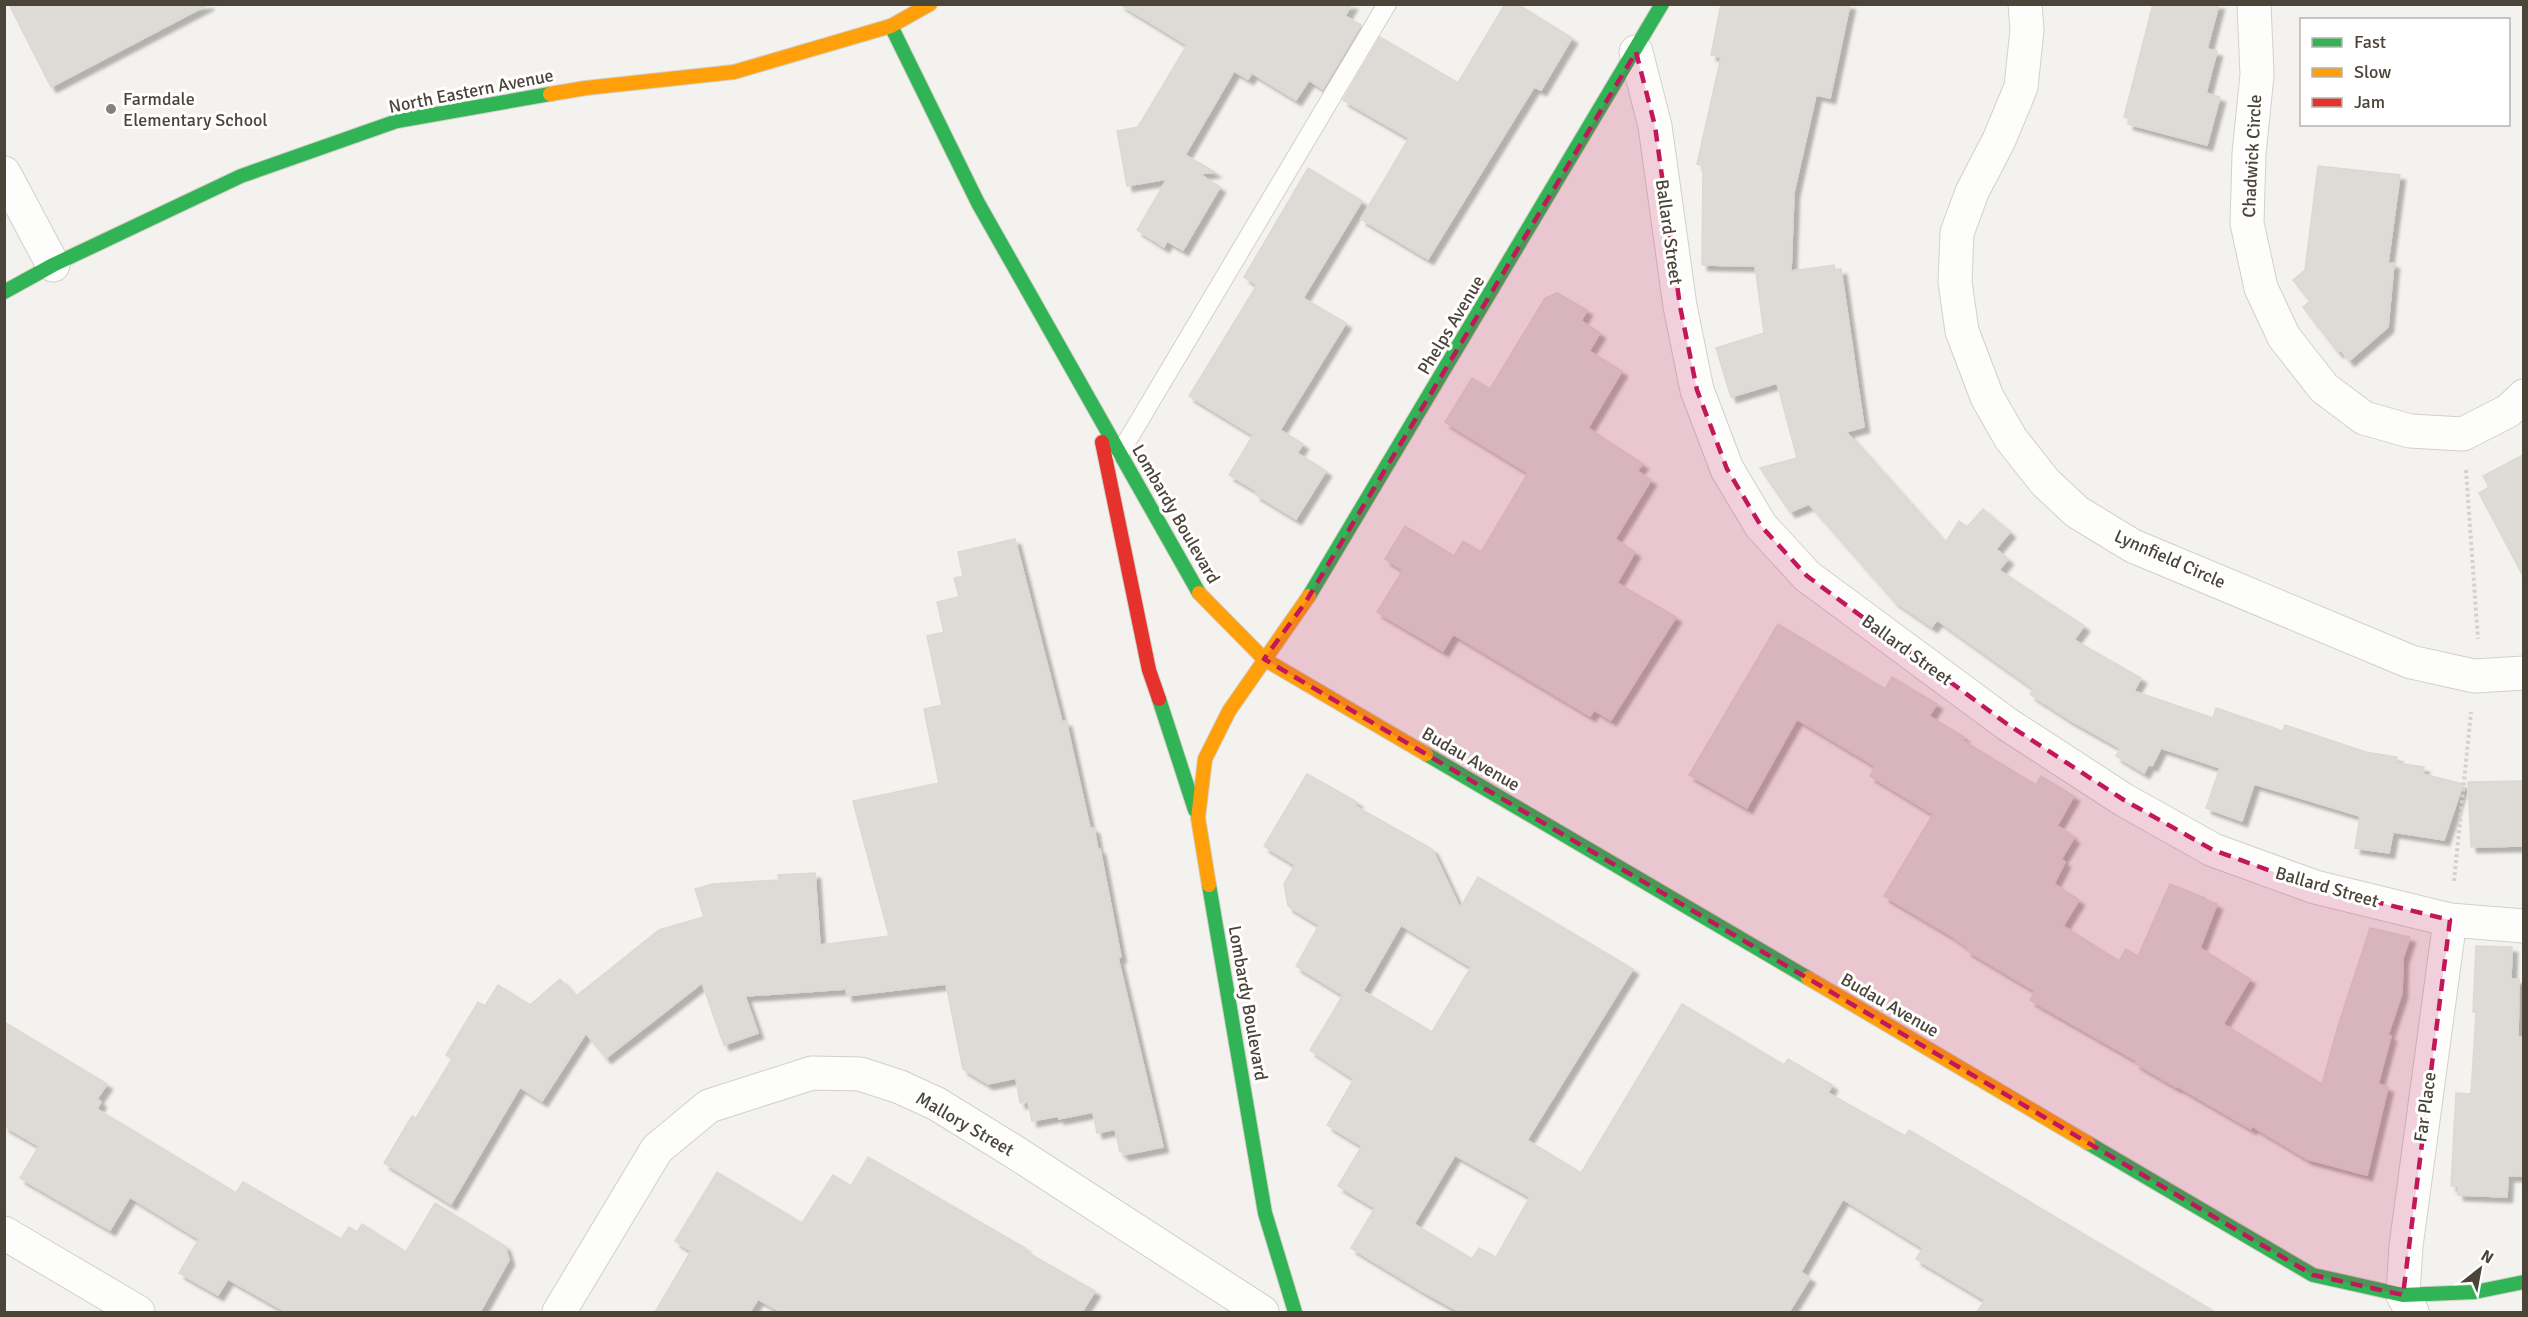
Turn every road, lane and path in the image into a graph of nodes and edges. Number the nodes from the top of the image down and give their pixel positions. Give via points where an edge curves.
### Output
1 (930, 4) edge
2 (1387, 4) edge
3 (1662, 4) edge
4 (2025, 4) edge
5 (2254, 4) edge
6 (891, 26) junction
7 (1636, 52) junction
8 (4, 173) edge
9 (53, 264) junction
10 (4, 292) edge
11 (2523, 396) edge
12 (1095, 411) junction
13 (1120, 453) junction
14 (1264, 659) junction
15 (2523, 673) edge
16 (1198, 818) junction
17 (2450, 920) junction
18 (2523, 926) edge
19 (4, 1233) edge
20 (2523, 1282) edge
21 (2407, 1304) edge
22 (138, 1312) edge
23 (559, 1312) edge
24 (1262, 1312) edge
25 (1295, 1312) edge

1 - 6 street, North Eastern Avenue
2 - 13 lane
3 - 7 street, Phelps Avenue
4 - 15 street, Lynnfield Circle via 2021,87 1957,233 1955,282 1962,331 1987,397 2011,440 2045,482 2077,512 2133,546 2411,662 2474,676
5 - 11 street, Chadwick Circle via 2257,75 2247,223 2261,288 2284,337 2325,388 2364,418 2410,431 2463,434 2508,411
6 - 9 street, North Eastern Avenue via 734,72 586,88 397,121 241,176
6 - 12 street, Lombardy Boulevard via 978,203
7 - 14 street, Phelps Avenue via 1305,603
7 - 17 street, Ballard Street via 1655,126 1680,306 1697,390 1727,469 1761,526 1807,576 2007,724 2124,800 2213,850 2315,887
8 - 9 street
9 - 10 street, North Eastern Avenue
12 - 13 street, Lombardy Boulevard
12 - 16 street via 1149,670
13 - 14 street, Lombardy Boulevard via 1197,591
14 - 16 street, Lombardy Boulevard via 1229,711 1205,759
14 - 21 street, Budau Avenue via 2313,1275
16 - 25 street, Lombardy Boulevard via 1265,1213
17 - 18 street, Ballard Street
17 - 21 street, Far Place via 2406,1246
19 - 22 street
20 - 21 street, Budau Avenue
23 - 24 street, Mallory Street via 657,1149 709,1106 812,1073 860,1074 938,1104

